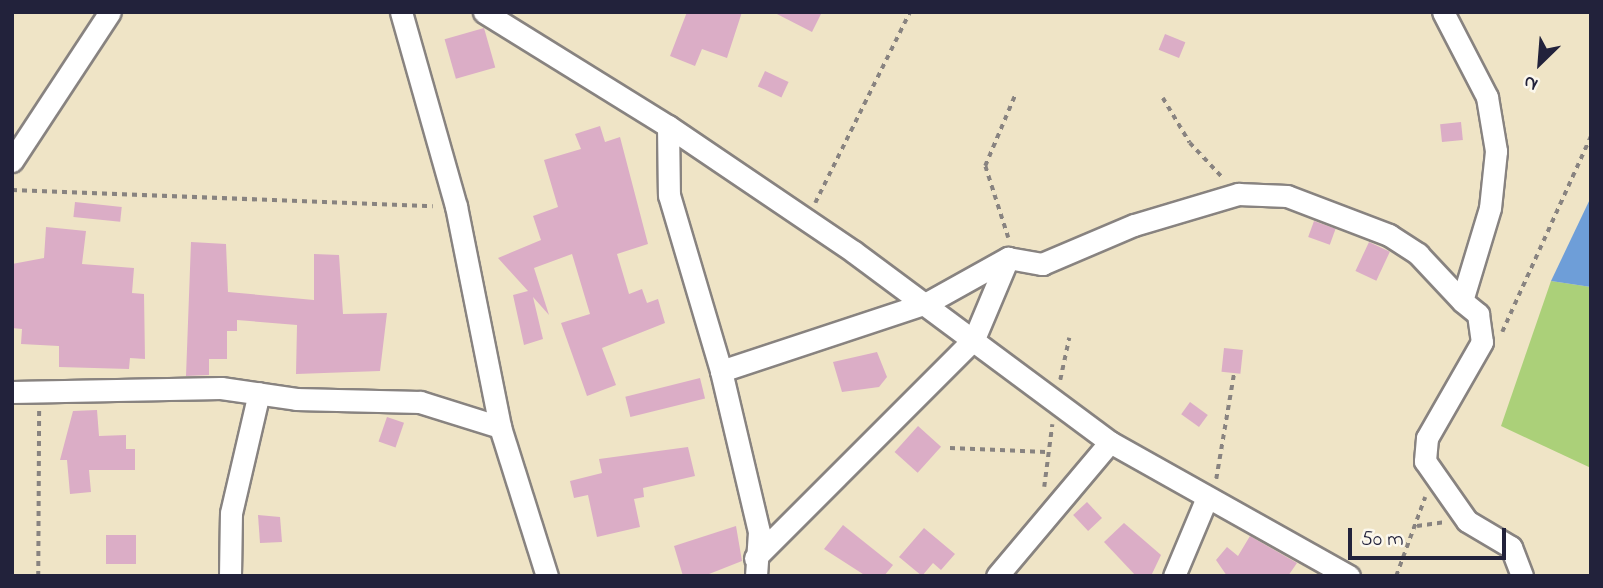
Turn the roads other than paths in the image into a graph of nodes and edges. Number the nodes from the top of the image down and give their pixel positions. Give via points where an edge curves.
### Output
1 (110, 12) edge
2 (401, 12) edge
3 (484, 12) edge
4 (1443, 12) edge
5 (668, 126) junction
6 (12, 161) edge
7 (1008, 258) junction
8 (1462, 301) junction
9 (926, 303) junction
10 (974, 339) junction
11 (721, 371) junction
12 (12, 392) edge
13 (259, 393) junction
14 (500, 427) junction
15 (1110, 442) junction
16 (1206, 500) junction
17 (756, 567) edge
18 (230, 576) edge
19 (547, 576) edge
20 (997, 576) edge
21 (1174, 576) edge
22 (1349, 576) edge
23 (1522, 576) edge

1 - 6 street
2 - 14 street via 456,206
3 - 5 street
4 - 8 street via 1487,97 1496,151 1490,208
5 - 9 street
5 - 11 street via 669,195
7 - 8 street via 1042,264 1134,225 1238,194 1287,196 1389,235 1419,254
7 - 9 street
7 - 10 street
8 - 23 street via 1478,314 1482,342 1427,438 1425,461 1467,521 1511,547
9 - 10 street
9 - 11 street
10 - 15 street via 1055,405
10 - 17 street
11 - 17 street via 759,532
12 - 13 street via 221,387
13 - 14 street via 420,402
13 - 18 street via 231,513
14 - 19 street
15 - 16 street
15 - 20 street
16 - 21 street
16 - 22 street

